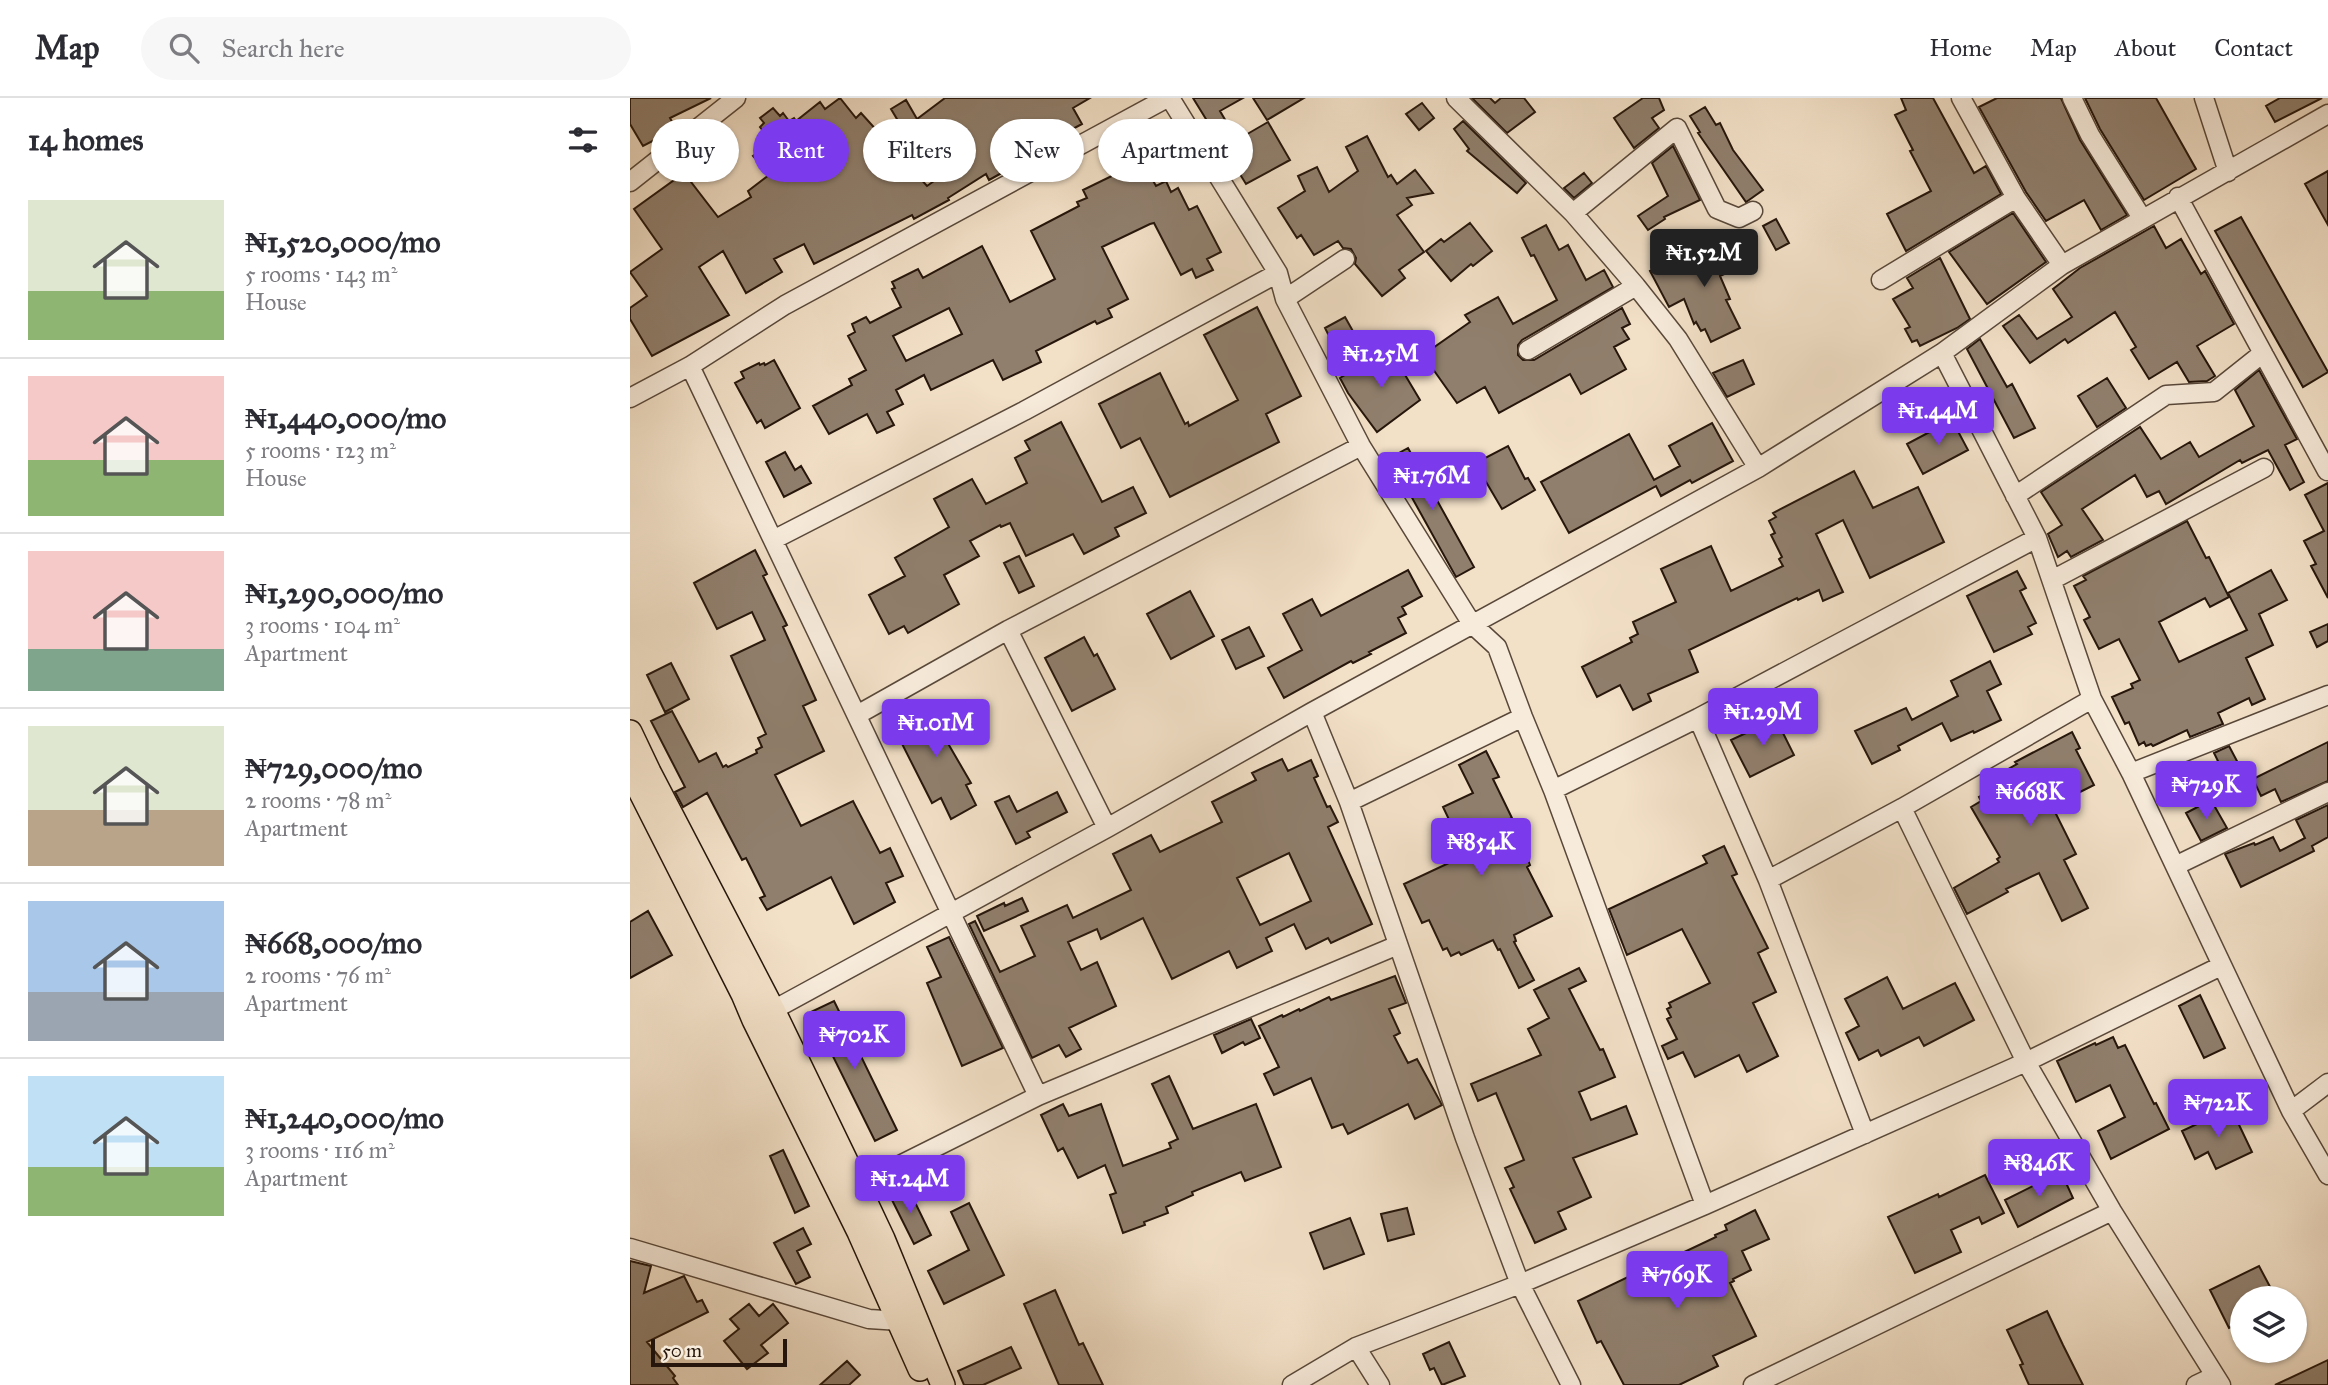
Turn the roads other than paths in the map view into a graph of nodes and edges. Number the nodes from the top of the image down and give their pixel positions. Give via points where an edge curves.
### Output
1 (736, 98) edge
2 (1169, 98) edge
3 (1456, 98) edge
4 (1961, 98) edge
5 (2072, 98) edge
6 (2204, 98) edge
7 (2328, 114) edge
8 (2228, 172) junction
9 (631, 179) edge
10 (2178, 197) junction
11 (2016, 198) junction
12 (1753, 211) dead end
13 (1573, 213) junction
14 (2142, 218) junction
15 (1345, 258) dead end
16 (2062, 265) junction
17 (1278, 273) junction
18 (1881, 280) dead end
19 (1636, 286) junction
20 (1285, 299) junction
21 (1528, 350) dead end
22 (1942, 353) junction
23 (2263, 353) junction
24 (690, 366) junction
25 (630, 398) edge
26 (1361, 446) junction
27 (1758, 468) junction
28 (2264, 468) dead end
29 (2327, 471) edge
30 (2015, 496) junction
31 (2037, 538) junction
32 (773, 540) junction
33 (2052, 580) junction
34 (1472, 624) junction
35 (1008, 631) junction
36 (2328, 695) edge
37 (2092, 699) junction
38 (1311, 712) junction
39 (857, 715) junction
40 (1523, 717) junction
41 (1698, 718) junction
42 (630, 732) edge
43 (630, 771) edge
44 (2131, 772) junction
45 (1553, 790) junction
46 (2328, 792) edge
47 (1349, 802) junction
48 (1902, 808) junction
49 (1107, 828) junction
50 (2175, 866) junction
51 (1768, 880) junction
52 (950, 914) junction
53 (1398, 945) junction
54 (2221, 965) junction
55 (763, 1015) junction
56 (2026, 1062) junction
57 (2328, 1083) edge
58 (1038, 1096) junction
59 (2291, 1111) junction
60 (1865, 1133) junction
61 (2328, 1175) edge
62 (858, 1186) junction
63 (1704, 1205) junction
64 (2112, 1211) junction
65 (630, 1248) edge
66 (1520, 1283) junction
67 (900, 1321) junction
68 (1356, 1347) junction
69 (2218, 1380) edge
70 (927, 1385) edge
71 (943, 1385) edge
72 (1292, 1385) edge
73 (1380, 1385) edge
74 (1571, 1385) edge
75 (1753, 1385) edge
76 (2196, 1385) edge

1 - 9 street
2 - 17 street
2 - 24 street via 785,305
3 - 13 street
4 - 11 street
5 - 14 street
6 - 8 street
7 - 8 street
8 - 10 street
10 - 14 street
10 - 23 street
11 - 16 street
11 - 18 street
12 - 13 street via 1739,218 1717,209 1677,128
13 - 19 street
14 - 16 street
15 - 20 street
16 - 22 street
17 - 20 street
17 - 32 street
19 - 21 street
19 - 27 street via 1678,339
20 - 26 street
22 - 27 street
22 - 30 street
23 - 29 street
23 - 30 street via 2214,392 2166,395
24 - 25 street
24 - 32 street
26 - 34 street
26 - 35 street
27 - 34 street
28 - 33 street
30 - 31 street
31 - 33 street
31 - 41 street
32 - 39 street
33 - 37 street
34 - 38 street
34 - 40 street via 1497,647
35 - 39 street
35 - 49 street
36 - 44 street
37 - 44 street
37 - 48 street
38 - 47 street
38 - 49 street
39 - 52 street
40 - 45 street
40 - 47 street
41 - 45 street
41 - 51 street
42 - 55 main road
43 - 55 main road via 743,994
44 - 50 street
45 - 63 street
46 - 50 street
47 - 53 street
48 - 51 street
48 - 56 street
49 - 52 street
50 - 54 street
51 - 60 street
52 - 55 street
52 - 58 street
53 - 58 street
53 - 66 street
54 - 56 street
54 - 59 street
55 - 62 main road
55 - 67 main road
56 - 60 street
56 - 64 street
57 - 59 street
58 - 62 street
59 - 61 street
60 - 63 street
62 - 71 main road
63 - 66 street
64 - 69 street
64 - 75 street
65 - 67 street via 869,1319
66 - 68 street
66 - 74 street
67 - 70 main road
68 - 72 street
68 - 73 street
69 - 76 street

